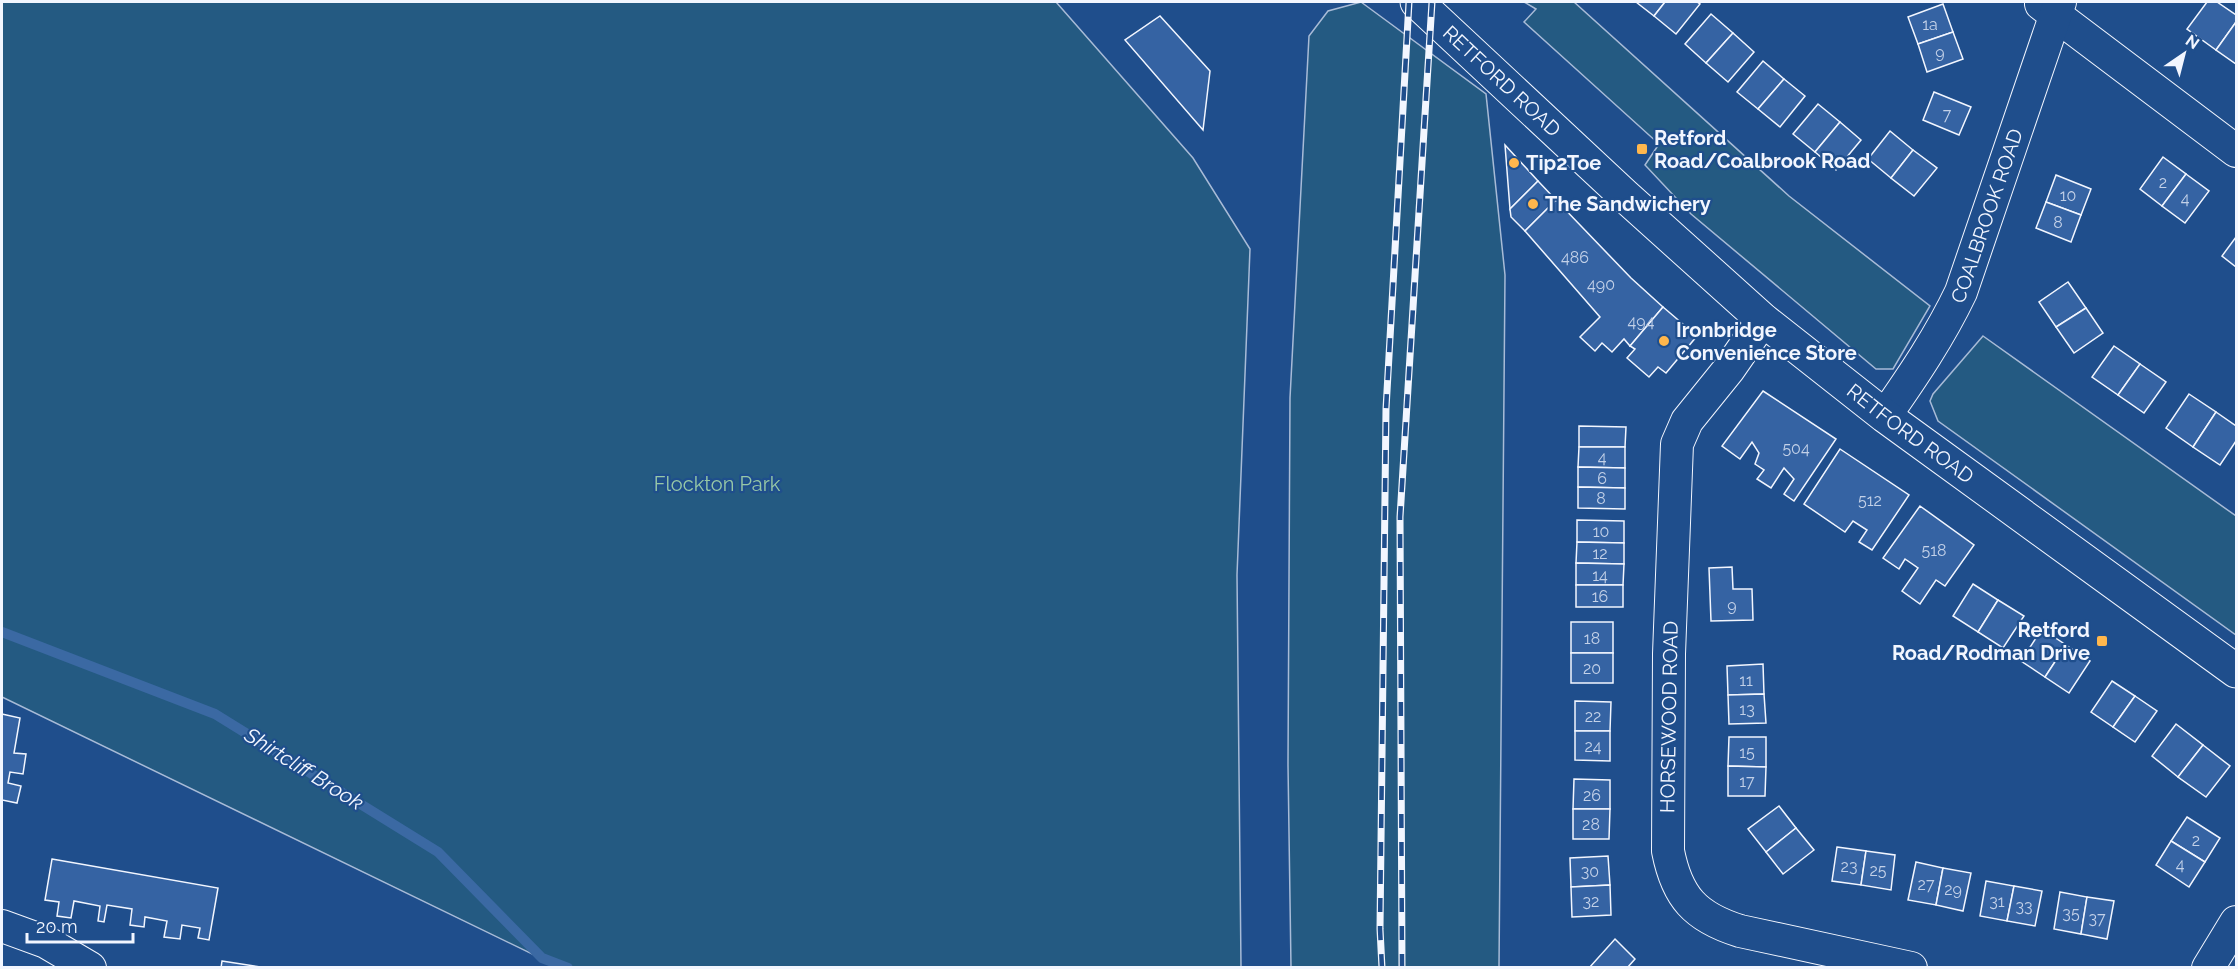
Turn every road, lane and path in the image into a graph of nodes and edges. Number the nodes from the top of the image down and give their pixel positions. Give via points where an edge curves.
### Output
1 (1417, 2) edge
2 (2051, 6) edge
3 (2236, 151) edge
4 (1762, 320) junction
5 (1885, 416) junction
6 (2236, 671) edge
7 (2236, 922) edge
8 (2, 926) edge
9 (90, 968) edge
10 (1911, 968) edge
11 (2208, 968) edge

1 - 4 main road, RETFORD ROAD
2 - 3 street
2 - 5 street, COALBROOK ROAD via 1961,292 1944,328
4 - 5 main road, RETFORD ROAD
4 - 10 street, HORSEWOOD ROAD via 1687,421 1677,444 1669,665 1668,851 1672,873 1680,892 1717,924
5 - 6 main road, RETFORD ROAD
7 - 11 street
8 - 9 street via 46,942

